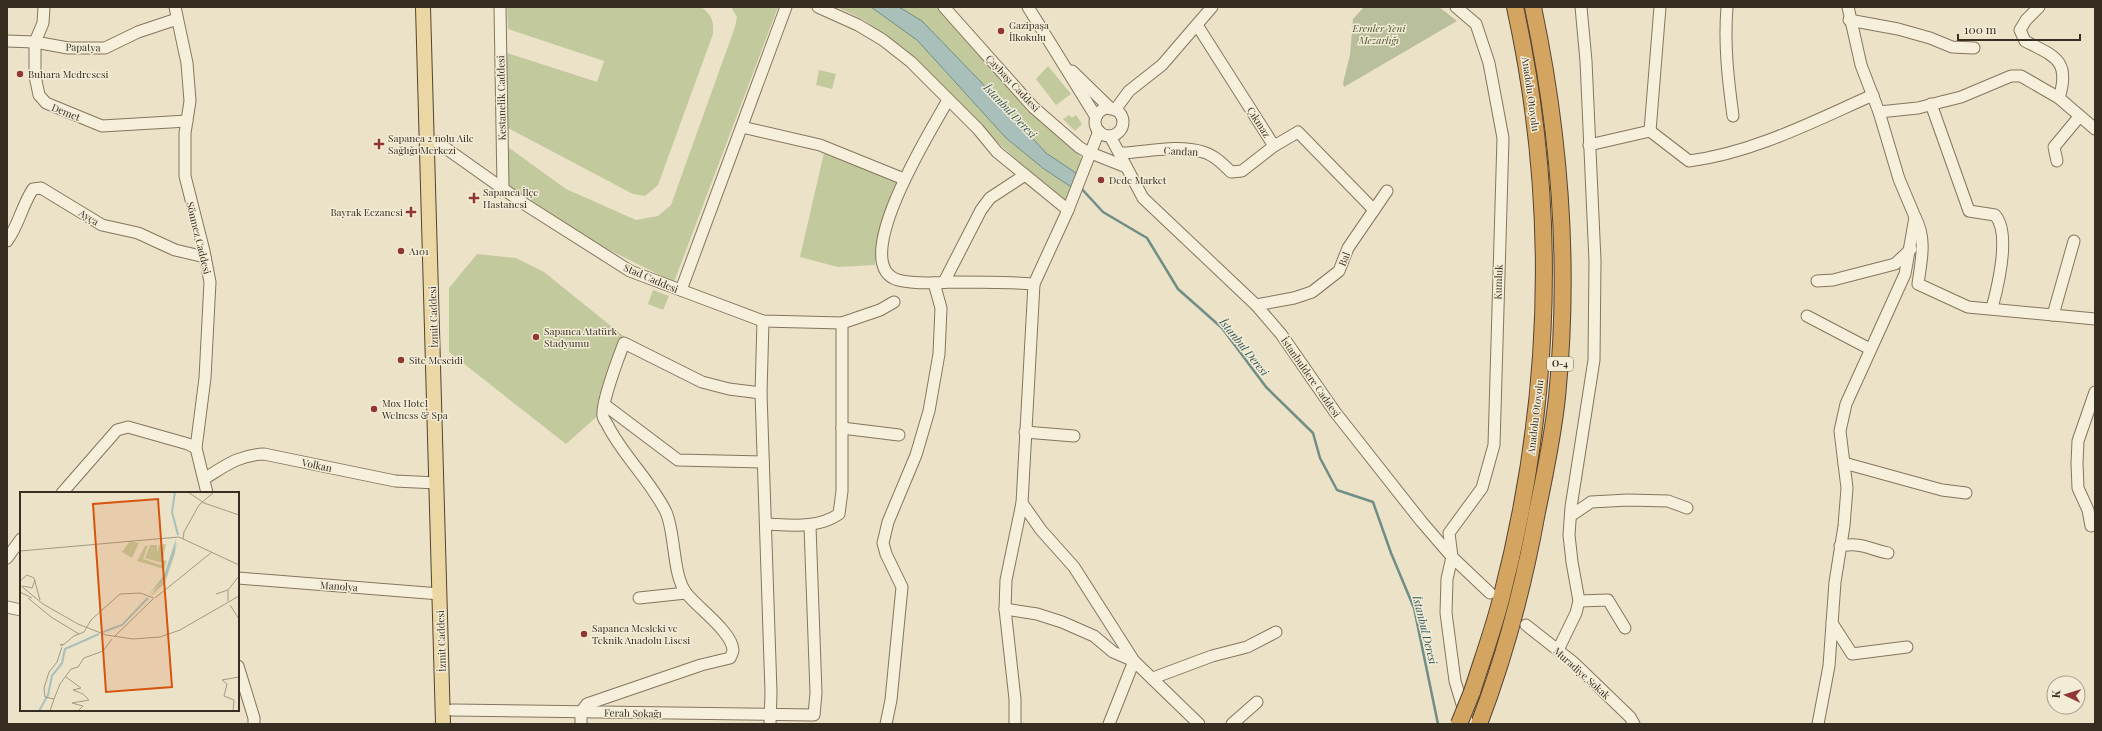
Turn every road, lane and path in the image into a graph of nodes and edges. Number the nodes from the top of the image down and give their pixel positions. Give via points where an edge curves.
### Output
1 (44, 7) edge
2 (175, 7) edge
3 (423, 7) edge
4 (432, 7) edge
5 (500, 7) edge
6 (786, 7) edge
7 (818, 7) edge
8 (944, 7) edge
9 (1028, 7) edge
10 (1212, 7) edge
11 (1456, 7) edge
12 (1515, 7) edge
13 (1533, 7) edge
14 (1581, 7) edge
15 (1660, 7) edge
16 (1727, 7) edge
17 (1848, 7) edge
18 (2039, 7) edge
19 (177, 19) junction
20 (1849, 20) junction
21 (1197, 25) junction
22 (7, 41) edge
23 (35, 42) junction
24 (1974, 48) dead end
25 (1060, 60) junction
26 (1873, 95) junction
27 (2059, 98) junction
28 (948, 100) junction
29 (1931, 104) junction
30 (1116, 111) junction
31 (1879, 112) junction
32 (1733, 116) dead end
33 (2079, 117) junction
34 (1096, 118) junction
35 (187, 121) junction
36 (742, 127) junction
37 (1121, 129) junction
38 (2095, 129) edge
39 (1650, 131) junction
40 (1105, 134) junction
41 (437, 142) junction
42 (1589, 145) junction
43 (1274, 146) junction
44 (1122, 153) junction
45 (1091, 156) junction
46 (2056, 161) dead end
47 (1126, 167) junction
48 (1025, 175) junction
49 (904, 179) junction
50 (503, 188) junction
51 (1387, 191) dead end
52 (1068, 210) junction
53 (1374, 210) junction
54 (1915, 217) junction
55 (7, 241) edge
56 (2074, 241) dead end
57 (1911, 249) junction
58 (206, 257) junction
59 (1816, 281) dead end
60 (939, 282) junction
61 (1034, 284) junction
62 (681, 290) junction
63 (894, 302) dead end
64 (1256, 305) junction
65 (1992, 308) junction
66 (2053, 315) junction
67 (1807, 316) dead end
68 (2095, 319) edge
69 (764, 321) junction
70 (842, 323) junction
71 (1870, 349) junction
72 (2095, 392) edge
73 (761, 393) junction
74 (605, 405) junction
75 (842, 428) junction
76 (1025, 432) junction
77 (899, 435) dead end
78 (1074, 436) dead end
79 (196, 448) junction
80 (763, 462) junction
81 (1844, 462) junction
82 (204, 479) junction
83 (437, 483) junction
84 (63, 492) edge
85 (207, 492) edge
86 (1966, 493) dead end
87 (1022, 503) junction
88 (1687, 508) dead end
89 (1572, 515) junction
90 (766, 524) junction
91 (810, 526) junction
92 (2091, 526) dead end
93 (20, 540) edge
94 (1840, 546) junction
95 (1888, 553) dead end
96 (1452, 557) junction
97 (7, 558) edge
98 (239, 578) edge
99 (686, 593) junction
100 (1490, 593) dead end
101 (440, 594) junction
102 (639, 598) dead end
103 (1579, 601) junction
104 (7, 607) edge
105 (20, 610) edge
106 (1005, 610) junction
107 (1832, 623) junction
108 (1526, 625) dead end
109 (1625, 628) dead end
110 (1276, 632) dead end
111 (1907, 647) dead end
112 (1558, 650) junction
113 (1134, 661) junction
114 (239, 669) edge
115 (1153, 678) junction
116 (1257, 702) dead end
117 (452, 710) junction
118 (581, 712) junction
119 (770, 719) edge
120 (1481, 719) edge
121 (254, 724) edge
122 (443, 724) edge
123 (452, 724) edge
124 (581, 724) edge
125 (886, 724) edge
126 (1016, 724) edge
127 (1109, 724) edge
128 (1199, 724) edge
129 (1232, 724) edge
130 (1460, 724) edge
131 (1468, 724) edge
132 (1634, 724) edge
133 (1818, 724) edge

1 - 23 street, Demet via 43,23
2 - 19 street, Sönmez Caddesi
3 - 83 main road, İzmit Caddesi
4 - 41 main road, İzmit Caddesi
5 - 50 street, Kestanelik Caddesi
6 - 36 street
7 - 28 street via 858,25 883,40 911,62
8 - 45 street, Çaybaşı Caddesi via 1033,107
9 - 25 street
10 - 21 street
11 - 96 street, Kumluk via 1476,24 1489,63 1503,138 1494,445 1482,488 1449,533
12 - 130 highway, Anadolu Otoyolu / O-4, bridge via 1532,90 1544,219 1545,283 1539,395 1531,453 1502,596
13 - 120 highway, Anadolu Otoyolu / O-4 via 1557,144 1562,218 1560,362 1548,455 1518,603
14 - 42 street
15 - 39 street
16 - 32 street via 1726,67
17 - 20 street
18 - 27 street via 2020,30 2025,40 2049,52 2060,64 2063,83
19 - 23 street, Papatya via 138,32 105,48 68,48
19 - 35 street, Sönmez Caddesi via 187,63 190,101
20 - 24 street via 1898,29 1952,47
20 - 26 street via 1861,65
21 - 30 street via 1162,65 1129,90
21 - 43 street, Çıkmaz
22 - 23 street, Papatya
23 - 35 street, Demet via 38,95 46,103 102,126
25 - 30 street
25 - 34 street
26 - 31 street
26 - 39 street via 1797,130 1715,158 1690,161
27 - 29 street via 2021,76 2011,76 1961,97
27 - 33 street
28 - 48 street via 997,152
28 - 49 street
29 - 31 street
29 - 65 street via 1969,211 1995,215 2000,220 2002,255
30 - 34 street via 1102,110
30 - 37 street
31 - 54 street via 1899,179
33 - 38 street
33 - 46 street via 2054,147
34 - 40 street via 1096,126
35 - 58 street, Sönmez Caddesi via 185,176
36 - 49 street via 820,145
36 - 62 street
37 - 40 street
37 - 44 street, İstanbuldere Caddesi
39 - 42 street
40 - 45 street
40 - 47 street, İstanbuldere Caddesi
41 - 50 street, Stad Caddesi
41 - 117 main road, İzmit Caddesi
42 - 89 street via 1595,261 1594,360 1571,507
43 - 44 street, Candan via 1242,171 1231,172 1217,159 1204,152 1173,148
43 - 53 street, Çıkmaz via 1298,132
44 - 47 street, İstanbuldere Caddesi
45 - 47 street
45 - 52 street
47 - 64 street, İstanbuldere Caddesi via 1143,198
48 - 52 street
48 - 60 street via 990,198
49 - 60 street via 882,241 880,259 886,273 898,280
50 - 62 street, Stad Caddesi via 630,271
51 - 53 street, Bal
52 - 61 street
53 - 64 street, Bal via 1348,248 1339,271 1312,292
54 - 57 street
54 - 65 street via 1922,229 1918,284 1968,307
55 - 58 street, Ayça via 16,229 26,199 33,189 41,188 102,225 138,233 175,250
56 - 66 street
57 - 59 street via 1895,264 1833,280
57 - 71 street via 1905,274
58 - 79 street, Sönmez Caddesi via 210,282 208,325 205,378
60 - 61 street
60 - 125 street via 939,354 930,411 916,455 888,522 883,543 902,587 891,700
61 - 76 street
62 - 69 street, Stad Caddesi
63 - 70 street, Stad Caddesi via 880,310
64 - 96 street, İstanbuldere Caddesi via 1281,334 1335,412
65 - 66 street
66 - 68 street
67 - 71 street
69 - 70 street, Stad Caddesi
69 - 73 street
70 - 75 street
71 - 81 street via 1846,404 1840,431
72 - 92 street via 2078,441 2077,463 2078,488 2088,510
73 - 74 street via 702,382 624,342
73 - 80 street
74 - 80 street via 678,460
74 - 99 street via 603,416 614,437 648,483 666,513
75 - 77 street
75 - 91 street via 842,490 839,514 831,520
76 - 78 street
76 - 87 street
79 - 82 street, Sönmez Caddesi
79 - 84 street via 128,426 117,430
80 - 90 street
81 - 86 street via 1942,490
81 - 94 street via 1847,488
82 - 83 street, Volkan via 236,459 264,454 394,481
82 - 85 street, Sönmez Caddesi
83 - 101 main road, İzmit Caddesi
87 - 106 street via 1006,580
87 - 113 street via 1041,530 1074,566
88 - 89 street via 1668,501 1591,502
89 - 103 street via 1569,535
90 - 91 street
90 - 119 street
91 - 119 street, Ferah Sokağı via 816,693 814,715
93 - 97 street
94 - 95 street via 1863,544 1873,550
94 - 107 street
96 - 100 street, İstanbuldere Caddesi
96 - 131 street, Kumluk via 1447,579 1446,613 1455,681
98 - 101 street, Manolya
99 - 102 street
99 - 118 street via 730,641 733,651 730,658 701,665 587,704
101 - 122 main road, İzmit Caddesi
103 - 109 street via 1608,600
103 - 112 street
104 - 105 street
106 - 113 street via 1037,614 1062,622 1094,636 1114,652
106 - 126 street via 1016,699
107 - 111 street via 1852,654
107 - 133 street via 1830,666
108 - 112 street, Muradiye Sokak
110 - 115 street via 1247,647 1212,656
112 - 132 street, Muradiye Sokak via 1630,717
113 - 115 street
113 - 127 street
114 - 121 street
115 - 128 street
116 - 129 street
117 - 118 street, Ferah Sokağı
117 - 123 main road, İzmit Caddesi
118 - 119 street, Ferah Sokağı
118 - 124 street

